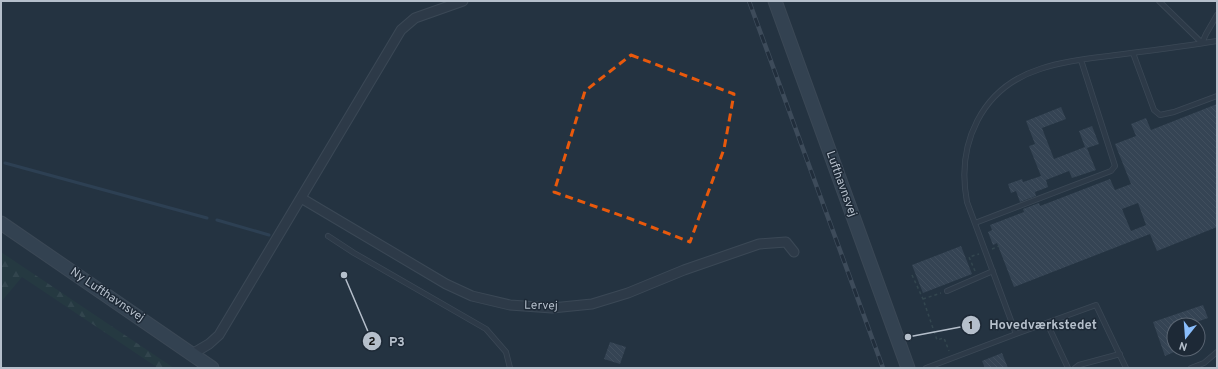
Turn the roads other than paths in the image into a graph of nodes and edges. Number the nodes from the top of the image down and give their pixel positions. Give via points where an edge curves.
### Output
1 (462, 1) edge
2 (775, 1) edge
3 (1159, 1) edge
4 (1217, 15) edge
5 (1217, 41) edge
6 (1202, 44) junction
7 (1133, 53) junction
8 (1080, 60) junction
9 (1217, 96) edge
10 (301, 198) junction
11 (1, 223) edge
12 (975, 223) junction
13 (328, 236) dead end
14 (794, 252) dead end
15 (993, 271) junction
16 (947, 291) road end
17 (1047, 323) junction
18 (1016, 334) junction
19 (1217, 352) edge
20 (192, 354) junction
21 (1120, 354) junction
22 (212, 368) edge
23 (510, 368) edge
24 (908, 368) edge
25 (926, 368) edge
26 (1068, 368) edge
27 (1075, 368) edge
28 (1126, 368) edge
29 (1192, 368) edge

1 - 10 street via 415,18 401,30
2 - 24 street, Lufthavnsvej
3 - 6 lane
4 - 6 lane
5 - 6 lane
6 - 7 lane
7 - 8 lane
7 - 9 lane via 1154,110 1160,116
8 - 12 lane via 1056,64 1024,75 982,110 971,135 963,174 967,202
8 - 12 lane via 1115,166 1111,171
10 - 14 street, Lervej via 446,284 472,296 510,305 552,308 592,304 760,244 786,242
10 - 20 street via 219,335
11 - 20 street, Ny Lufthavnsvej
12 - 15 lane
13 - 23 lane via 486,329 506,352
15 - 16 lane
15 - 18 lane
17 - 18 lane
17 - 21 lane via 1096,305
17 - 26 lane
18 - 25 lane
19 - 29 lane via 1204,363
20 - 22 street, Ny Lufthavnsvej
21 - 27 lane
21 - 28 lane

